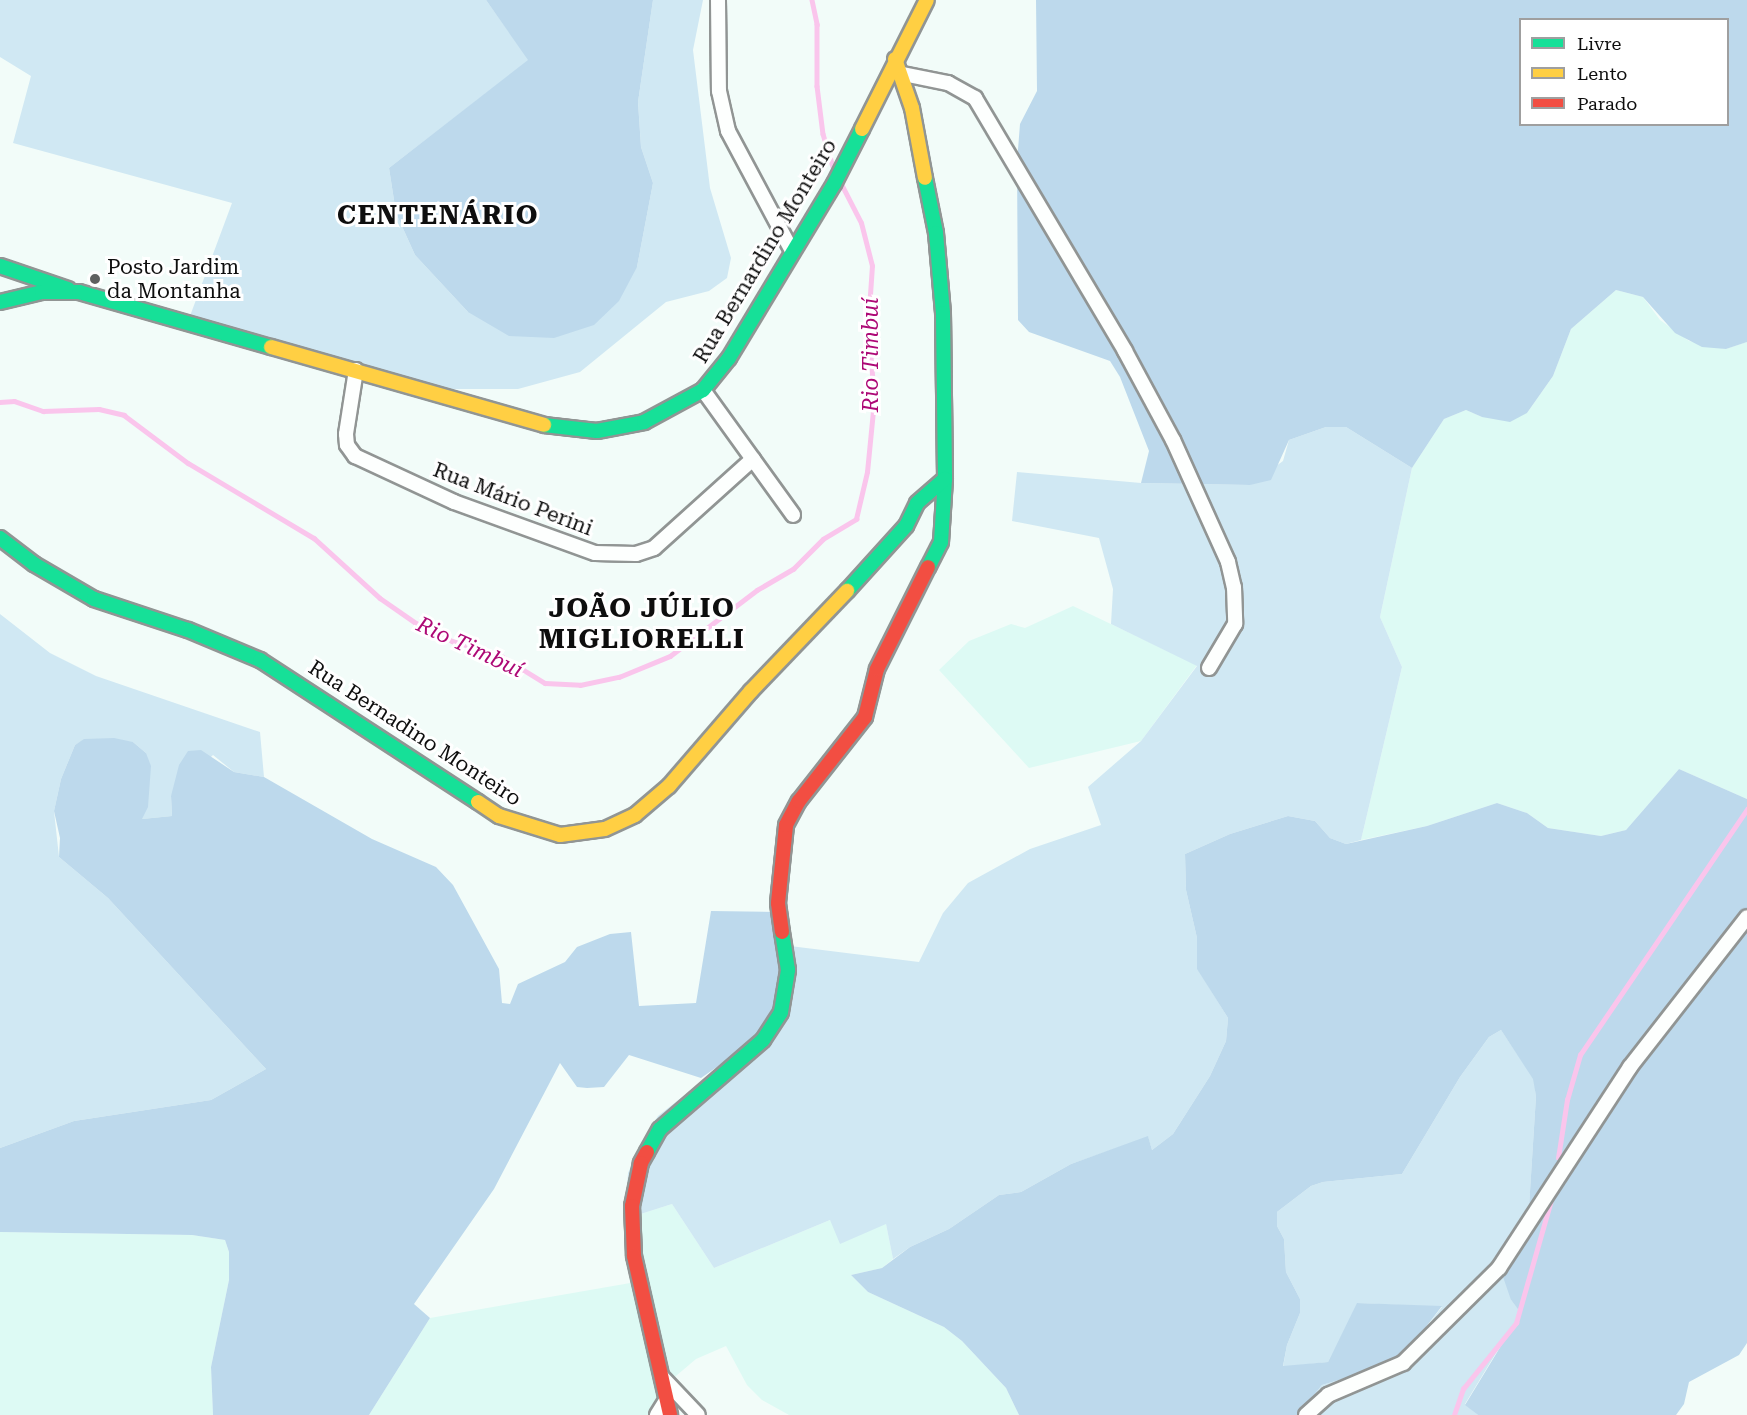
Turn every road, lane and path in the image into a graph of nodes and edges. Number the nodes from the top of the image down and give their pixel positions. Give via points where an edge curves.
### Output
1 (718, 0) edge
2 (927, 0) edge
3 (894, 59) junction
4 (903, 74) junction
5 (791, 249) junction
6 (0, 266) edge
7 (79, 292) junction
8 (0, 302) edge
9 (356, 370) junction
10 (703, 390) junction
11 (753, 459) junction
12 (945, 479) junction
13 (793, 515) dead end
14 (0, 538) edge
15 (1209, 668) dead end
16 (1747, 917) edge
17 (658, 1373) junction
18 (668, 1408) edge
19 (657, 1415) edge
20 (698, 1415) edge
21 (1306, 1415) edge

1 - 5 street via 719,91 728,131
2 - 3 street, Rua Bernardino Monteiro
3 - 4 street
3 - 5 street, Rua Bernardino Monteiro via 834,184
4 - 12 street via 936,233 943,314
4 - 15 street via 948,83 975,98 1125,351 1173,440 1228,562 1234,587 1235,624
5 - 10 street, Rua Bernardino Monteiro via 729,358
6 - 7 street
7 - 8 street via 42,292
7 - 9 street, Rua Bernardino Monteiro
9 - 10 street, Rua Bernardino Monteiro via 541,425 576,431 644,422
9 - 11 street, Rua Mário Perini via 346,434 347,445 355,456 454,502 595,553 636,554 654,548
10 - 11 street
11 - 13 street
12 - 14 street, Rua Bernadino Monteiro via 917,503 906,526 887,550 751,691 669,786 635,815 584,834 560,835 499,816 260,660 188,630 94,599 34,564
12 - 17 street via 941,542 880,663 865,717 799,801 786,825 778,903 788,970 781,1012 763,1040 660,1129 641,1163 634,1188 632,1225
16 - 21 street via 1630,1067 1499,1268 1403,1363 1328,1395
17 - 18 street
17 - 20 street
18 - 19 street

